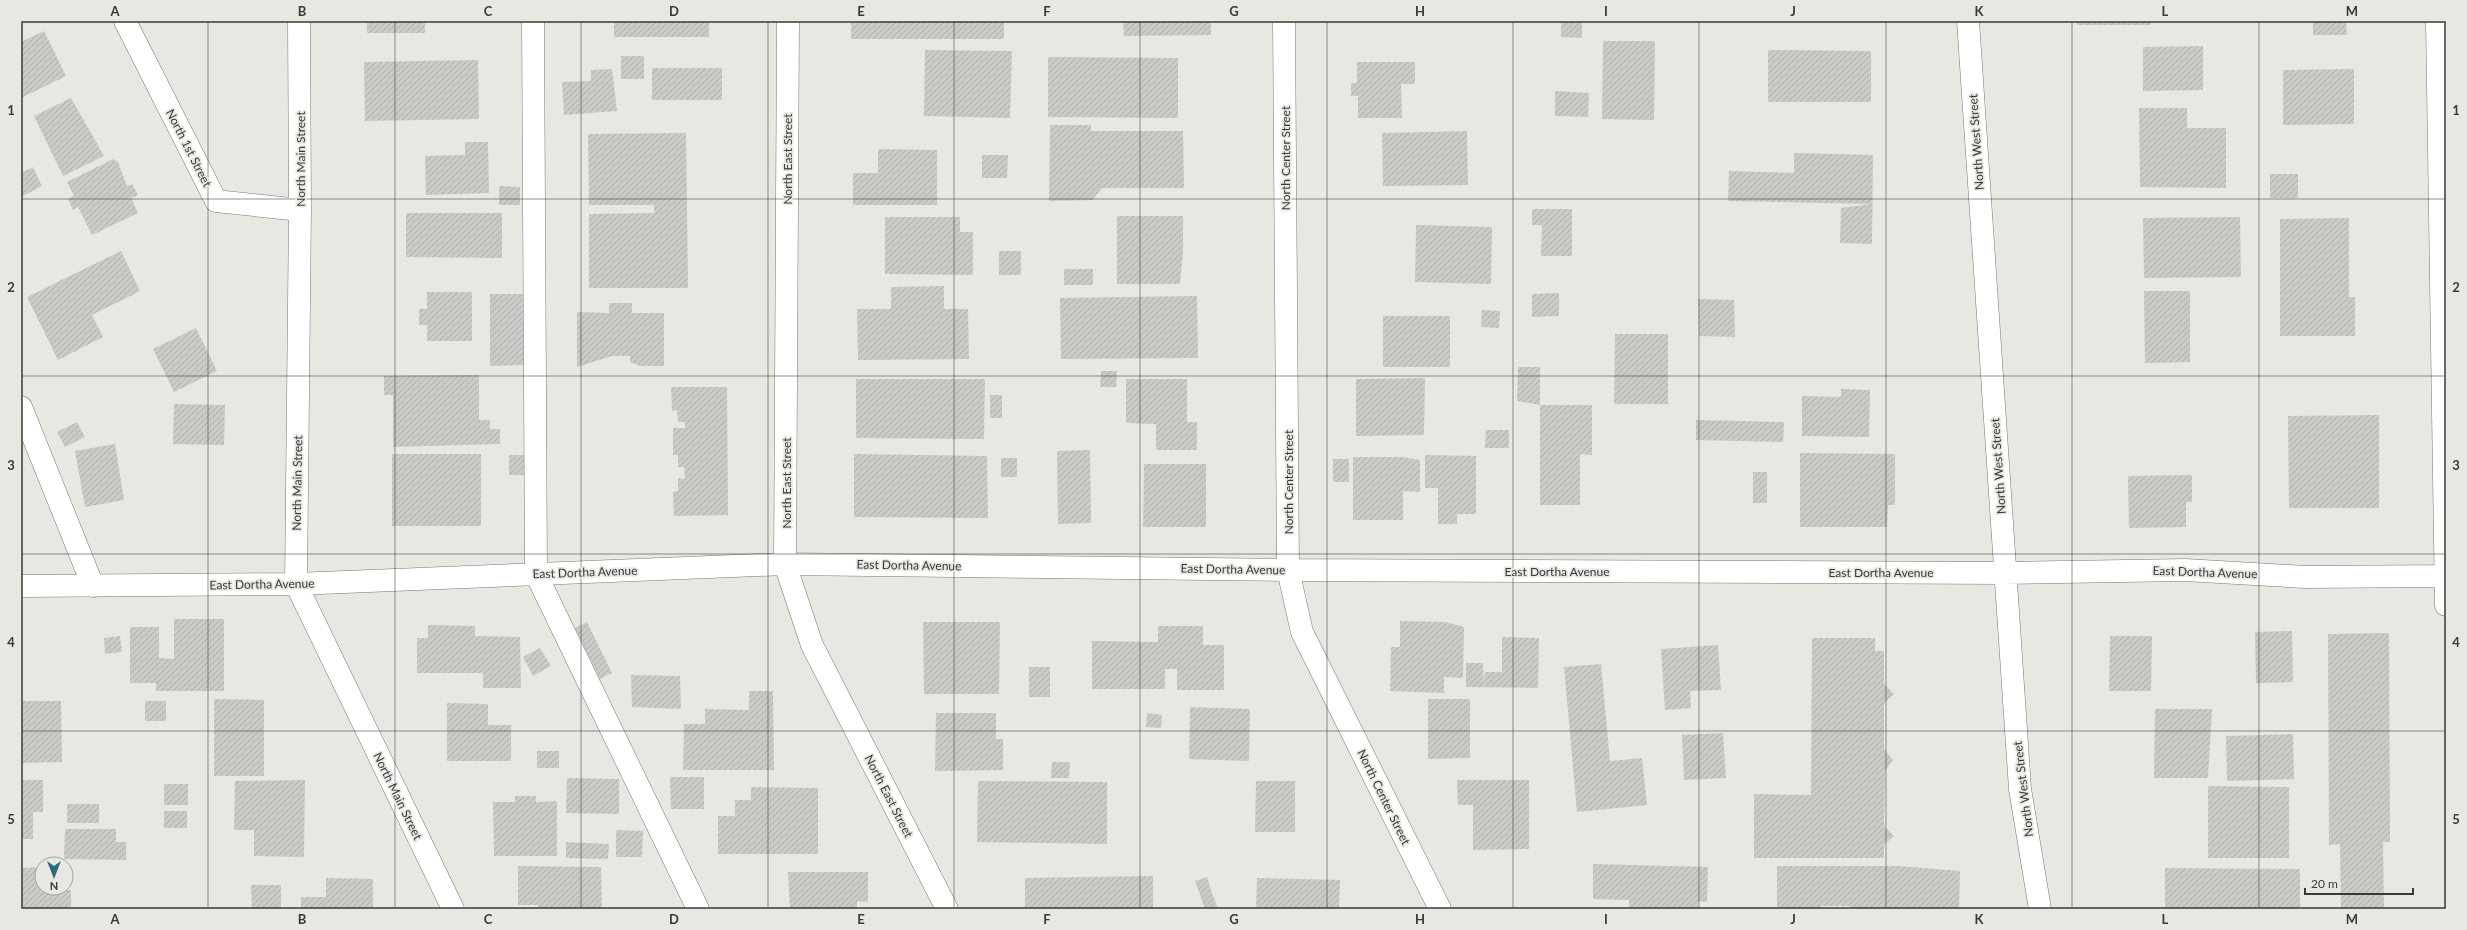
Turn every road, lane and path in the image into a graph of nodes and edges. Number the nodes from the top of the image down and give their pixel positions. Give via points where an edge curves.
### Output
1 (124, 21) edge
2 (299, 21) edge
3 (533, 21) edge
4 (788, 21) edge
5 (1284, 21) edge
6 (1968, 21) edge
7 (2437, 21) edge
8 (300, 210) junction
9 (21, 407) edge
10 (785, 564) junction
11 (1288, 570) junction
12 (2005, 572) junction
13 (536, 574) junction
14 (2446, 576) edge
15 (296, 584) junction
16 (21, 586) edge
17 (93, 586) junction
18 (2446, 605) edge
19 (453, 909) edge
20 (698, 909) edge
21 (947, 909) edge
22 (1440, 909) edge
23 (2040, 909) edge

1 - 8 street, North 1st Street via 216,201
2 - 8 street, North Main Street
3 - 13 street
4 - 10 street, North East Street
5 - 11 street, North Center Street
6 - 12 street, North West Street
7 - 14 street
8 - 15 street, North Main Street
9 - 17 street
10 - 11 street, East Dortha Avenue
10 - 13 street, East Dortha Avenue
10 - 21 street, North East Street via 812,645
11 - 12 street, East Dortha Avenue
11 - 22 street, North Center Street via 1302,632
12 - 14 street, East Dortha Avenue via 2185,570 2305,577
12 - 23 street, North West Street via 2020,789
13 - 15 street, East Dortha Avenue
13 - 20 street
14 - 18 street
15 - 17 street, East Dortha Avenue
15 - 19 street, North Main Street
16 - 17 street, East Dortha Avenue

